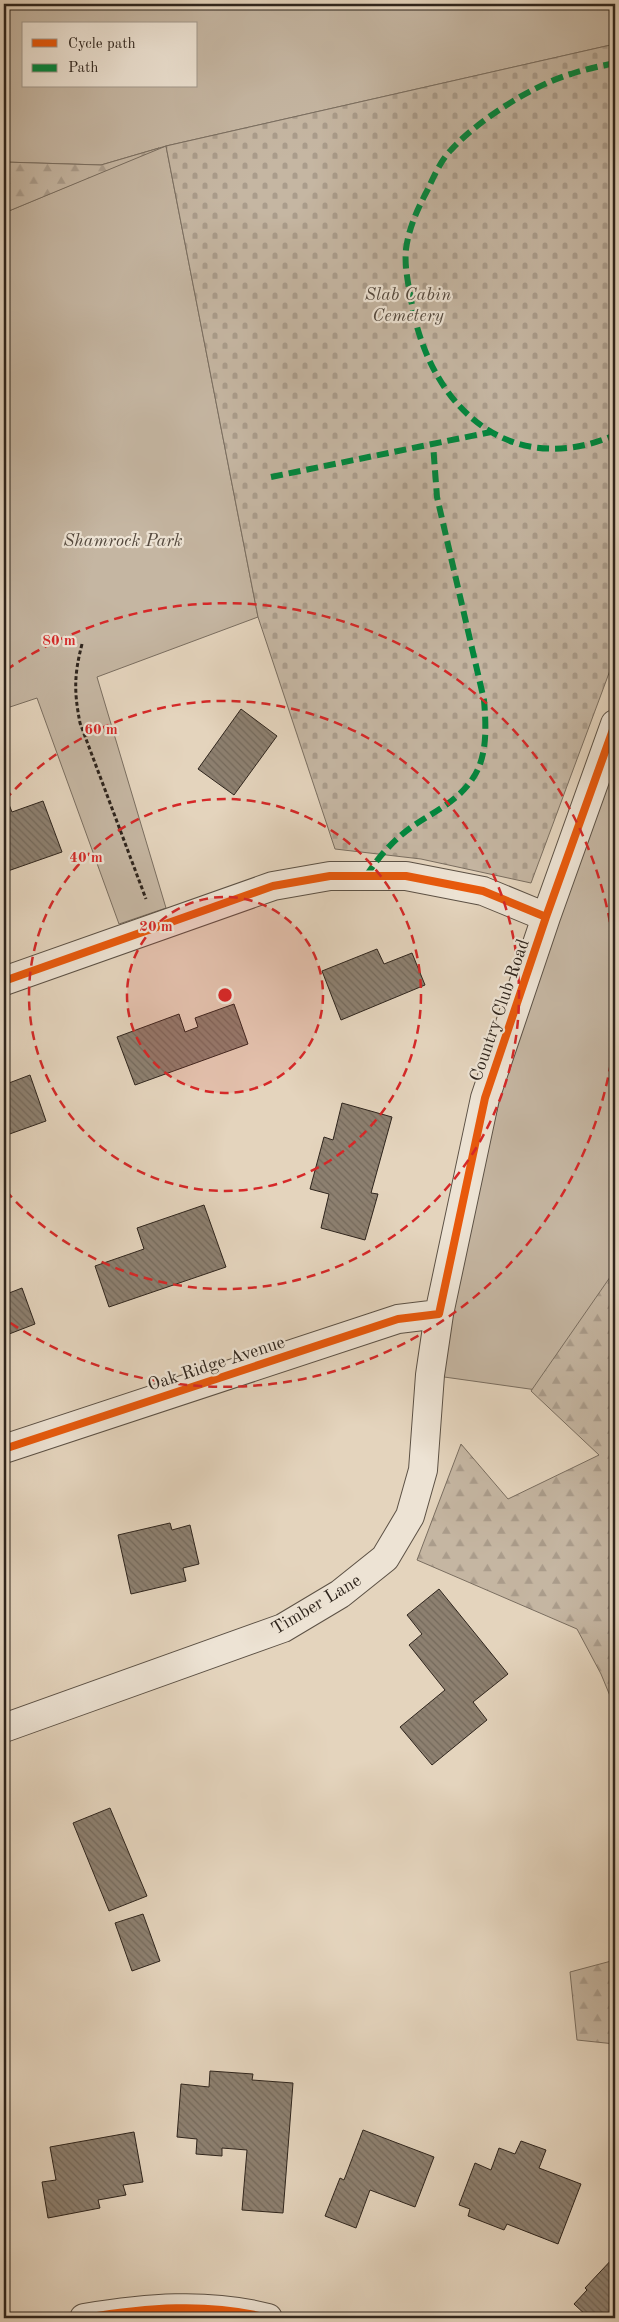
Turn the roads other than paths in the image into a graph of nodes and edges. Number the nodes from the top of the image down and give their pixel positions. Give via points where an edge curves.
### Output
1 (615, 724) edge
2 (546, 917) junction
3 (4, 981) edge
4 (439, 1314) junction
5 (4, 1449) edge
6 (4, 1728) edge
7 (84, 2318) edge
8 (268, 2318) edge

1 - 2 street, Country Club Road
2 - 3 street via 483,891 406,876 330,876 273,886
2 - 4 street, Country Club Road via 486,1098
4 - 5 street, Oak Ridge Avenue via 398,1319
4 - 6 street, Timber Lane via 430,1375 423,1470 410,1516 385,1558 340,1594 283,1628
7 - 8 street via 136,2310 192,2308 227,2310

